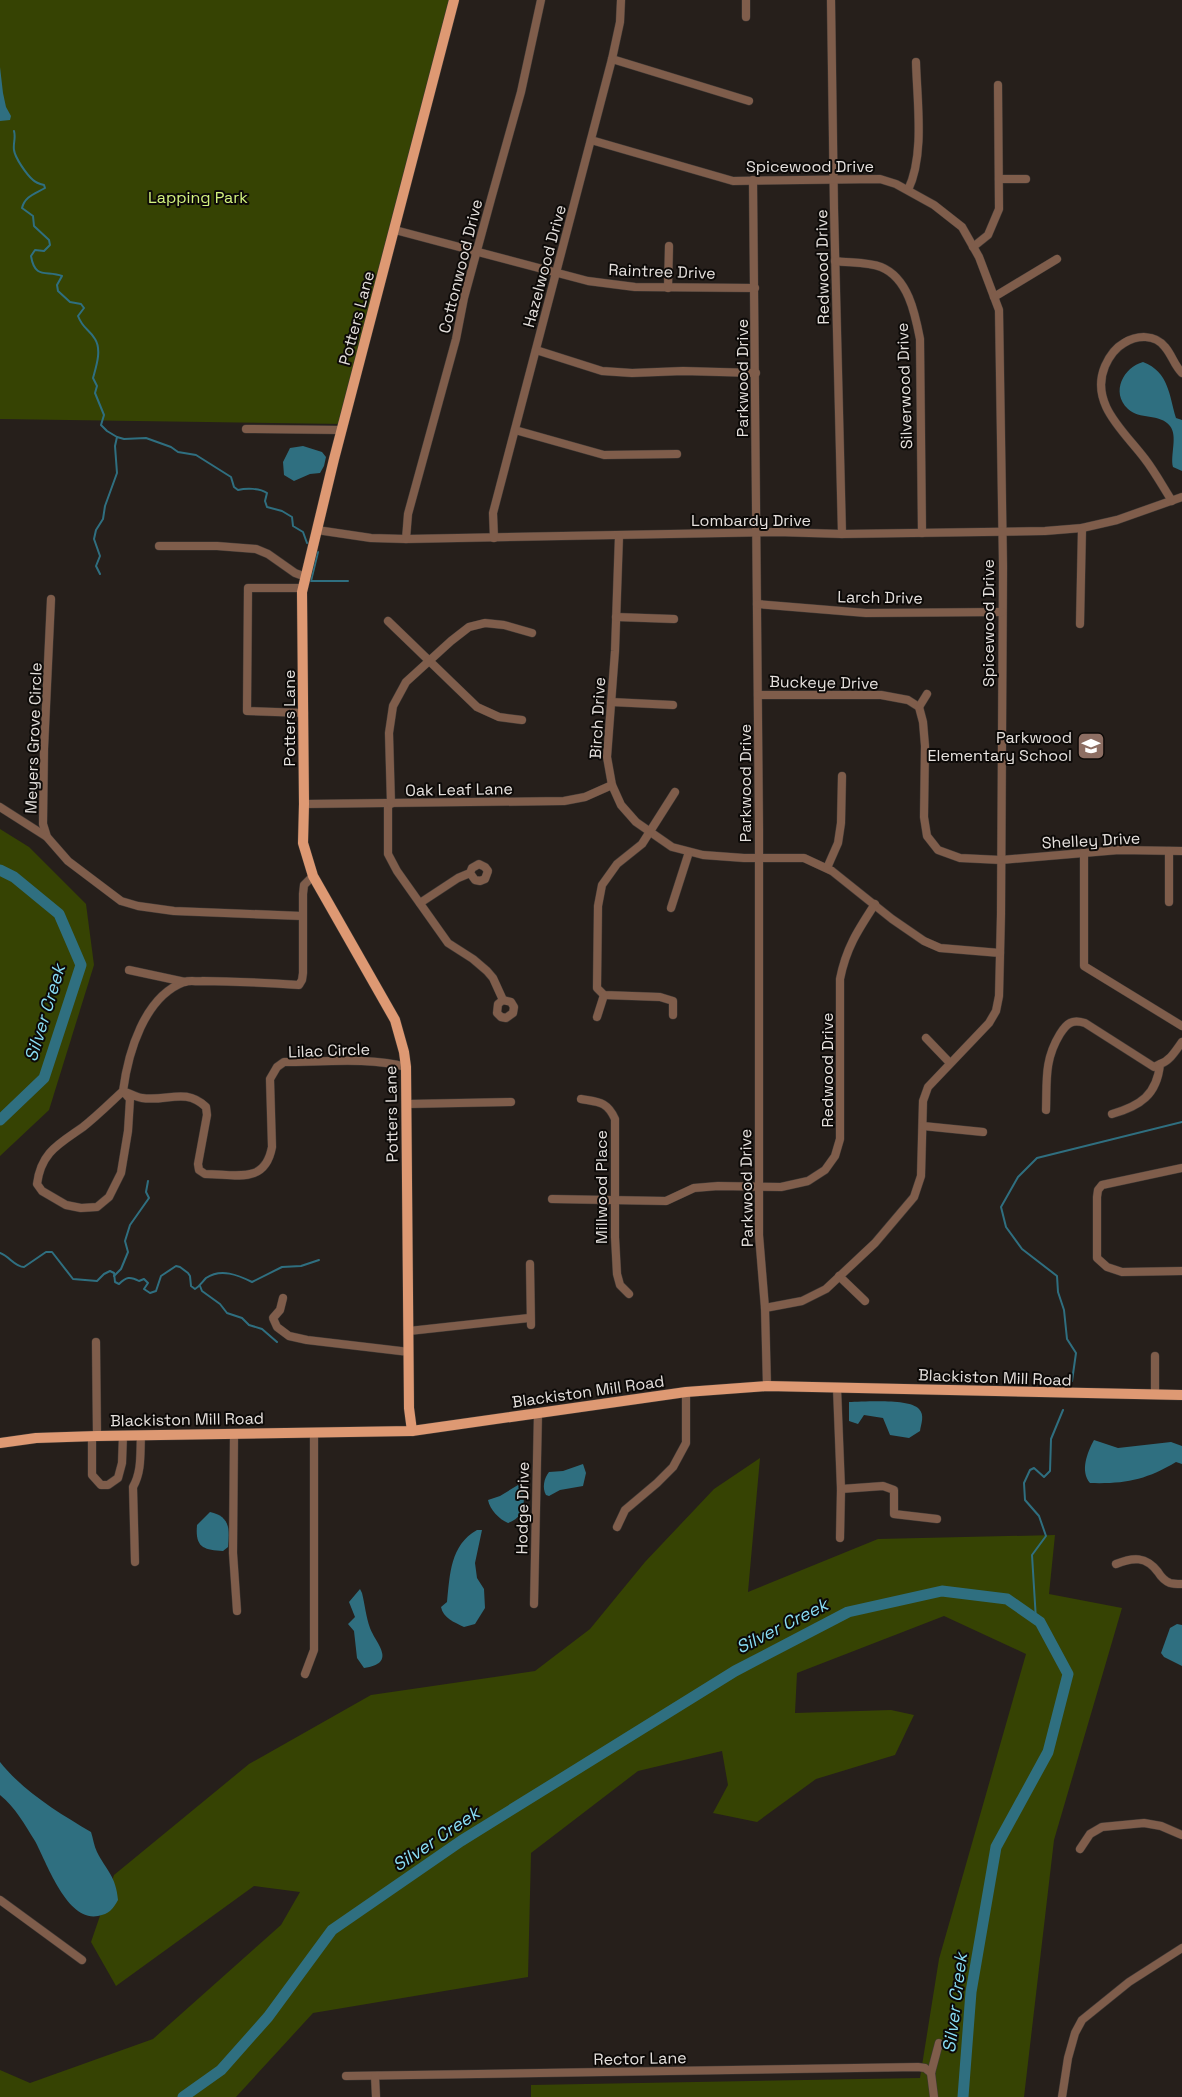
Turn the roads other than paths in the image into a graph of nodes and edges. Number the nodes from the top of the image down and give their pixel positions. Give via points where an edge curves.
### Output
1 (454, 0) edge
2 (541, 0) edge
3 (621, 0) edge
4 (746, 0) edge
5 (831, 0) edge
6 (746, 17) dead end
7 (612, 59) junction
8 (916, 62) dead end
9 (998, 85) dead end
10 (749, 101) dead end
11 (591, 140) junction
12 (998, 179) junction
13 (1026, 179) dead end
14 (753, 180) junction
15 (833, 180) junction
16 (908, 190) junction
17 (395, 230) junction
18 (669, 246) dead end
19 (974, 247) junction
20 (477, 251) junction
21 (1057, 259) dead end
22 (835, 262) junction
23 (556, 272) junction
24 (668, 288) junction
25 (755, 288) junction
26 (994, 297) junction
27 (536, 350) junction
28 (756, 373) junction
29 (1182, 373) edge
30 (246, 429) dead end
31 (342, 430) junction
32 (515, 430) junction
33 (677, 454) dead end
34 (1182, 497) edge
35 (1172, 501) junction
36 (1082, 528) junction
37 (316, 530) junction
38 (1002, 532) junction
39 (757, 533) junction
40 (922, 533) junction
41 (842, 534) junction
42 (619, 536) junction
43 (494, 538) junction
44 (406, 539) junction
45 (159, 546) dead end
46 (306, 577) junction
47 (304, 588) junction
48 (52, 599) dead end
49 (757, 604) junction
50 (1002, 612) junction
51 (616, 617) junction
52 (674, 619) dead end
53 (388, 621) dead end
54 (1080, 624) dead end
55 (532, 633) dead end
56 (430, 661) junction
57 (927, 694) dead end
58 (758, 695) junction
59 (611, 702) junction
60 (674, 705) dead end
61 (919, 706) junction
62 (304, 713) junction
63 (522, 720) dead end
64 (842, 776) dead end
65 (612, 785) junction
66 (675, 792) dead end
67 (304, 804) junction
68 (390, 804) junction
69 (0, 807) edge
70 (650, 831) junction
71 (47, 837) junction
72 (1169, 851) junction
73 (1182, 851) edge
74 (690, 852) junction
75 (1084, 853) junction
76 (759, 858) junction
77 (1002, 860) junction
78 (827, 868) junction
79 (470, 873) dead end
80 (313, 876) junction
81 (1169, 902) dead end
82 (420, 903) junction
83 (875, 904) junction
84 (671, 908) dead end
85 (302, 916) junction
86 (1000, 953) junction
87 (129, 970) dead end
88 (185, 982) junction
89 (604, 995) junction
90 (503, 1000) dead end
91 (673, 1015) dead end
92 (598, 1017) dead end
93 (1182, 1026) edge
94 (926, 1038) dead end
95 (1182, 1042) edge
96 (950, 1063) junction
97 (1160, 1064) junction
98 (406, 1067) junction
99 (123, 1091) junction
100 (581, 1099) dead end
101 (512, 1102) dead end
102 (407, 1104) junction
103 (1046, 1110) dead end
104 (1112, 1114) dead end
105 (922, 1126) junction
106 (983, 1132) dead end
107 (1182, 1168) edge
108 (759, 1187) junction
109 (552, 1199) dead end
110 (615, 1200) junction
111 (530, 1264) dead end
112 (1182, 1271) edge
113 (839, 1276) junction
114 (629, 1294) dead end
115 (283, 1298) dead end
116 (865, 1301) dead end
117 (765, 1308) junction
118 (409, 1331) junction
119 (96, 1342) dead end
120 (409, 1352) junction
121 (1155, 1356) dead end
122 (767, 1386) junction
123 (836, 1388) junction
124 (686, 1392) junction
125 (1155, 1394) junction
126 (1182, 1395) edge
127 (538, 1413) junction
128 (412, 1431) junction
129 (314, 1433) junction
130 (234, 1434) junction
131 (123, 1435) junction
132 (141, 1435) junction
133 (94, 1436) junction
134 (0, 1443) edge
135 (841, 1489) junction
136 (937, 1519) dead end
137 (617, 1527) dead end
138 (840, 1538) dead end
139 (135, 1562) dead end
140 (1116, 1564) dead end
141 (1182, 1584) edge
142 (534, 1604) dead end
143 (237, 1611) dead end
144 (305, 1674) dead end
145 (1182, 1834) edge
146 (1080, 1849) dead end
147 (0, 1900) edge
148 (1182, 1948) edge
149 (82, 1960) dead end
150 (940, 2042) dead end
151 (931, 2073) junction
152 (346, 2076) dead end
153 (375, 2076) junction
154 (376, 2097) edge
155 (934, 2097) edge
156 (1062, 2097) edge

1 - 17 main road, Potters Lane
2 - 20 street, Cottonwood Drive via 521,92
3 - 7 street, Hazelwood Drive
4 - 6 street
5 - 15 street, Redwood Drive
7 - 10 street
7 - 11 street, Hazelwood Drive
8 - 16 street via 918,158
9 - 12 street
11 - 14 street, Spicewood Drive via 733,181
11 - 23 street, Hazelwood Drive
12 - 13 street
12 - 19 street via 999,209 988,235
14 - 15 street, Spicewood Drive
14 - 25 street, Parkwood Drive
15 - 16 street, Spicewood Drive via 880,179
15 - 22 street, Redwood Drive
16 - 19 street, Spicewood Drive via 962,227
17 - 20 street, Raintree Drive
17 - 31 main road, Potters Lane
18 - 24 street
19 - 26 street, Spicewood Drive
20 - 23 street, Raintree Drive
20 - 44 street, Cottonwood Drive via 408,514
21 - 26 street
22 - 40 street, Silverwood Drive via 880,266 893,274 916,315 920,338
22 - 41 street, Redwood Drive
23 - 24 street, Raintree Drive via 588,281
23 - 27 street, Hazelwood Drive
24 - 25 street, Raintree Drive
25 - 28 street, Parkwood Drive
26 - 38 street, Spicewood Drive via 999,310
27 - 28 street via 602,371
27 - 32 street, Hazelwood Drive
28 - 39 street, Parkwood Drive
29 - 35 street via 1165,346 1152,337 1134,338 1121,344 1109,357 1102,373 1102,398 1110,416 1149,464
30 - 31 street
31 - 37 main road, Potters Lane
32 - 33 street via 604,455
32 - 43 street, Hazelwood Drive via 493,512
34 - 35 street, Lombardy Drive
35 - 36 street, Lombardy Drive
36 - 38 street, Lombardy Drive
36 - 54 street
37 - 44 street, Lombardy Drive
37 - 46 main road, Potters Lane
38 - 40 street, Lombardy Drive
38 - 50 street, Spicewood Drive
39 - 41 street, Lombardy Drive
39 - 42 street, Lombardy Drive
39 - 49 street, Parkwood Drive
40 - 41 street, Lombardy Drive
42 - 43 street, Lombardy Drive
42 - 51 street, Birch Drive
43 - 44 street, Lombardy Drive
45 - 46 street via 256,549
46 - 47 main road, Potters Lane
47 - 62 main road, Potters Lane
47 - 62 street via 248,588 246,644 247,711
48 - 71 street, Meyers Grove Circle via 44,749 43,824
49 - 50 street, Larch Drive via 866,613
49 - 58 street, Parkwood Drive
50 - 77 street, Spicewood Drive
51 - 52 street
51 - 59 street, Birch Drive
53 - 56 street
55 - 56 street via 485,623 469,627
56 - 63 street via 477,707 499,717
56 - 68 street via 406,682 393,706 389,733
57 - 61 street
58 - 61 street, Buckeye Drive via 881,695 908,700
58 - 76 street, Parkwood Drive
59 - 60 street
59 - 65 street, Birch Drive via 606,757
61 - 77 street via 925,746 924,816 927,836 938,850 960,858
62 - 67 main road, Potters Lane
64 - 78 street via 838,843
65 - 68 street, Oak Leaf Lane via 585,797 564,801
65 - 70 street, Birch Drive via 621,805 636,822
66 - 70 street
67 - 68 street, Oak Leaf Lane
67 - 80 main road, Potters Lane via 303,842
68 - 82 street via 388,854
69 - 71 street
70 - 74 street, Birch Drive via 672,847
70 - 89 street via 642,844 617,864 602,885 598,906 597,988
71 - 85 street, Meyers Grove Circle via 68,861 121,901 174,912
72 - 73 street, Shelley Drive
72 - 75 street, Shelley Drive
72 - 81 street
74 - 76 street, Birch Drive
74 - 84 street
75 - 77 street, Shelley Drive
75 - 93 street via 1084,966
76 - 78 street, Birch Drive via 804,858
76 - 108 street, Parkwood Drive
77 - 86 street, Spicewood Drive
78 - 83 street, Birch Drive
79 - 82 street
80 - 85 street via 304,885
80 - 98 main road, Potters Lane via 395,1020
82 - 90 street via 448,943 473,959 493,978
83 - 86 street, Birch Drive via 924,941 940,948
83 - 108 street, Redwood Drive via 844,957 840,979 840,1139 835,1156 825,1170 808,1181 781,1187
85 - 88 street via 303,973 299,985
86 - 96 street, Spicewood Drive via 996,1011 989,1023
87 - 88 street
88 - 99 street via 164,996 144,1018 125,1074
89 - 91 street via 660,997 674,1001
89 - 92 street
94 - 96 street
95 - 97 street via 1165,1063
96 - 105 street, Spicewood Drive via 928,1087 923,1101
97 - 103 street via 1154,1066 1085,1022 1076,1020 1067,1024 1051,1052
97 - 104 street via 1159,1079 1149,1096 1129,1109
98 - 99 street, Lilac Circle via 372,1061 284,1062 270,1079 270,1157 267,1165 254,1175 205,1174 200,1170 198,1164 207,1115 206,1107 200,1101 184,1096 142,1098
98 - 102 main road, Potters Lane
99 - 99 street via 84,1126 56,1145 38,1174 37,1184 42,1191 66,1205 81,1208 97,1207 109,1197 121,1172 128,1131 130,1099
100 - 110 street, Millwood Place via 600,1102 610,1108 615,1119
101 - 102 street
102 - 118 main road, Potters Lane
105 - 106 street
105 - 113 street, Spicewood Drive via 921,1176 914,1197 875,1243
107 - 112 street via 1102,1185 1097,1197 1098,1258 1107,1267 1122,1272
108 - 110 street, Redwood Drive via 694,1188 666,1201
108 - 117 street, Parkwood Drive
109 - 110 street, Redwood Drive
110 - 114 street, Millwood Place via 616,1274 620,1285
111 - 118 street via 530,1322
113 - 116 street
113 - 117 street, Spicewood Drive via 826,1289 802,1301
115 - 120 street via 280,1310 272,1318 277,1327 289,1336
117 - 122 street, Parkwood Drive
118 - 120 main road, Potters Lane
119 - 133 street
120 - 128 main road, Potters Lane
121 - 125 street
122 - 123 main road, Blackiston Mill Road
122 - 124 main road, Blackiston Mill Road
123 - 125 main road, Blackiston Mill Road
123 - 135 street
124 - 127 main road, Blackiston Mill Road
124 - 137 street via 686,1443 673,1468 625,1510
125 - 126 main road, Blackiston Mill Road
127 - 128 main road, Blackiston Mill Road
127 - 142 street, Hodge Drive
128 - 129 main road, Blackiston Mill Road
129 - 130 main road, Blackiston Mill Road
129 - 144 street via 314,1650
130 - 132 main road, Blackiston Mill Road
130 - 143 street via 233,1553
131 - 132 main road, Blackiston Mill Road
131 - 133 main road, Blackiston Mill Road
131 - 133 street via 118,1478 108,1485 101,1485 92,1476
132 - 139 street via 140,1469 133,1488
133 - 134 main road, Blackiston Mill Road
135 - 136 street via 883,1486 894,1490 894,1514
135 - 138 street
140 - 141 street via 1130,1558 1148,1561 1162,1578
145 - 146 street via 1144,1822 1102,1827 1090,1834
147 - 149 street
148 - 156 street via 1129,1982 1082,2020 1068,2058
150 - 151 street
151 - 153 street, Rector Lane via 918,2067
151 - 155 street
152 - 153 street, Rector Lane
153 - 154 street

